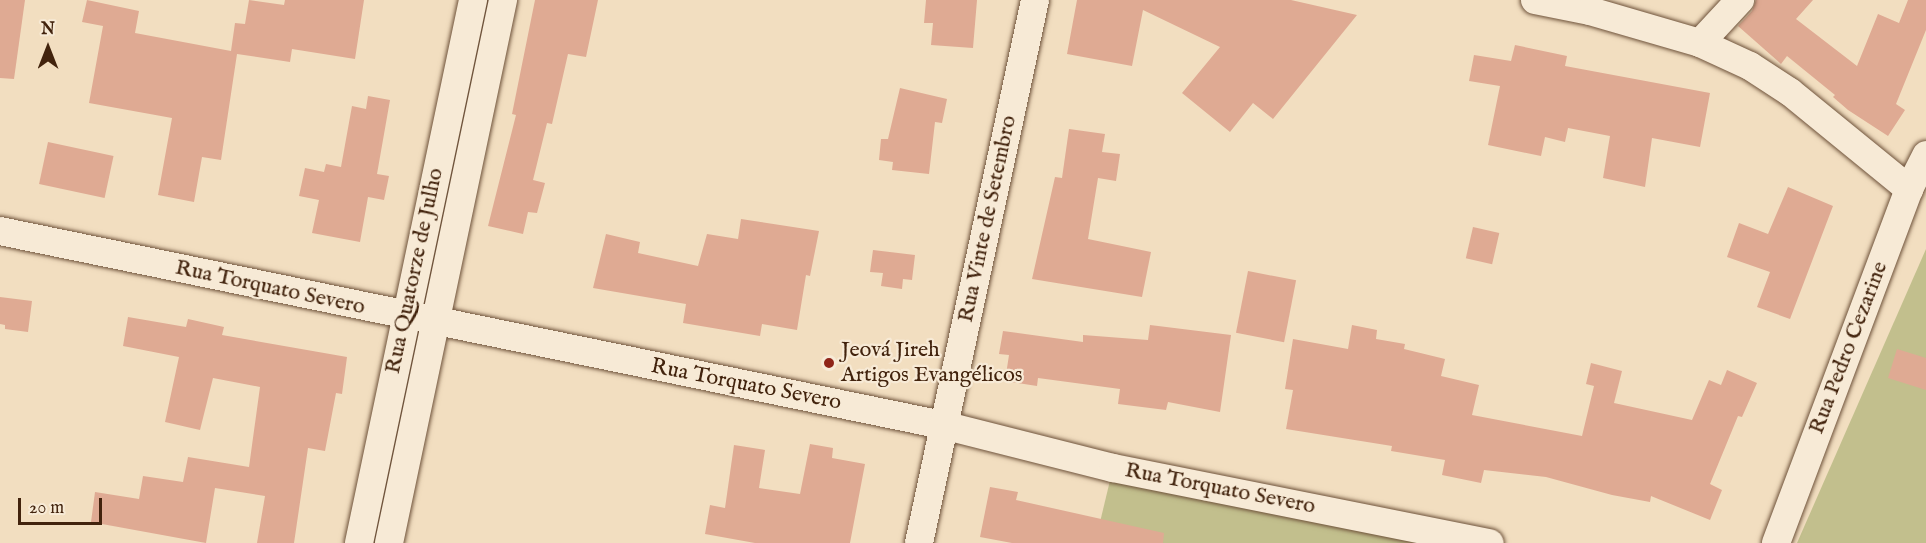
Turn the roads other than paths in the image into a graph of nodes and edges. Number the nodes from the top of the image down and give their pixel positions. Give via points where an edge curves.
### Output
1 (473, 0) edge
2 (503, 0) edge
3 (1035, 0) edge
4 (1534, 0) edge
5 (1740, 0) edge
6 (1593, 6) edge
7 (1700, 43) junction
8 (464, 51) junction
9 (492, 57) junction
10 (1926, 155) edge
11 (1909, 189) junction
12 (0, 231) edge
13 (404, 316) junction
14 (433, 322) junction
15 (943, 425) junction
16 (359, 543) edge
17 (389, 543) edge
18 (919, 543) edge
19 (1490, 543) edge
20 (1776, 543) edge

1 - 8 street, Rua Quatorze de Julho
2 - 9 street, Rua Quatorze de Julho
3 - 15 street, Rua Vinte de Setembro
4 - 6 street
5 - 7 street
6 - 7 street
7 - 11 street via 1750,66 1790,92
8 - 9 street
8 - 13 street, Rua Quatorze de Julho
9 - 14 street, Rua Quatorze de Julho
10 - 11 street, Rua Pedro Cezarine
11 - 20 street, Rua Pedro Cezarine
12 - 13 street, Rua Torquato Severo
13 - 14 street, Rua Torquato Severo
13 - 16 street, Rua Quatorze de Julho
14 - 15 street, Rua Torquato Severo
14 - 17 street, Rua Quatorze de Julho
15 - 18 street, Rua Vinte de Setembro
15 - 19 street, Rua Torquato Severo via 1113,468

